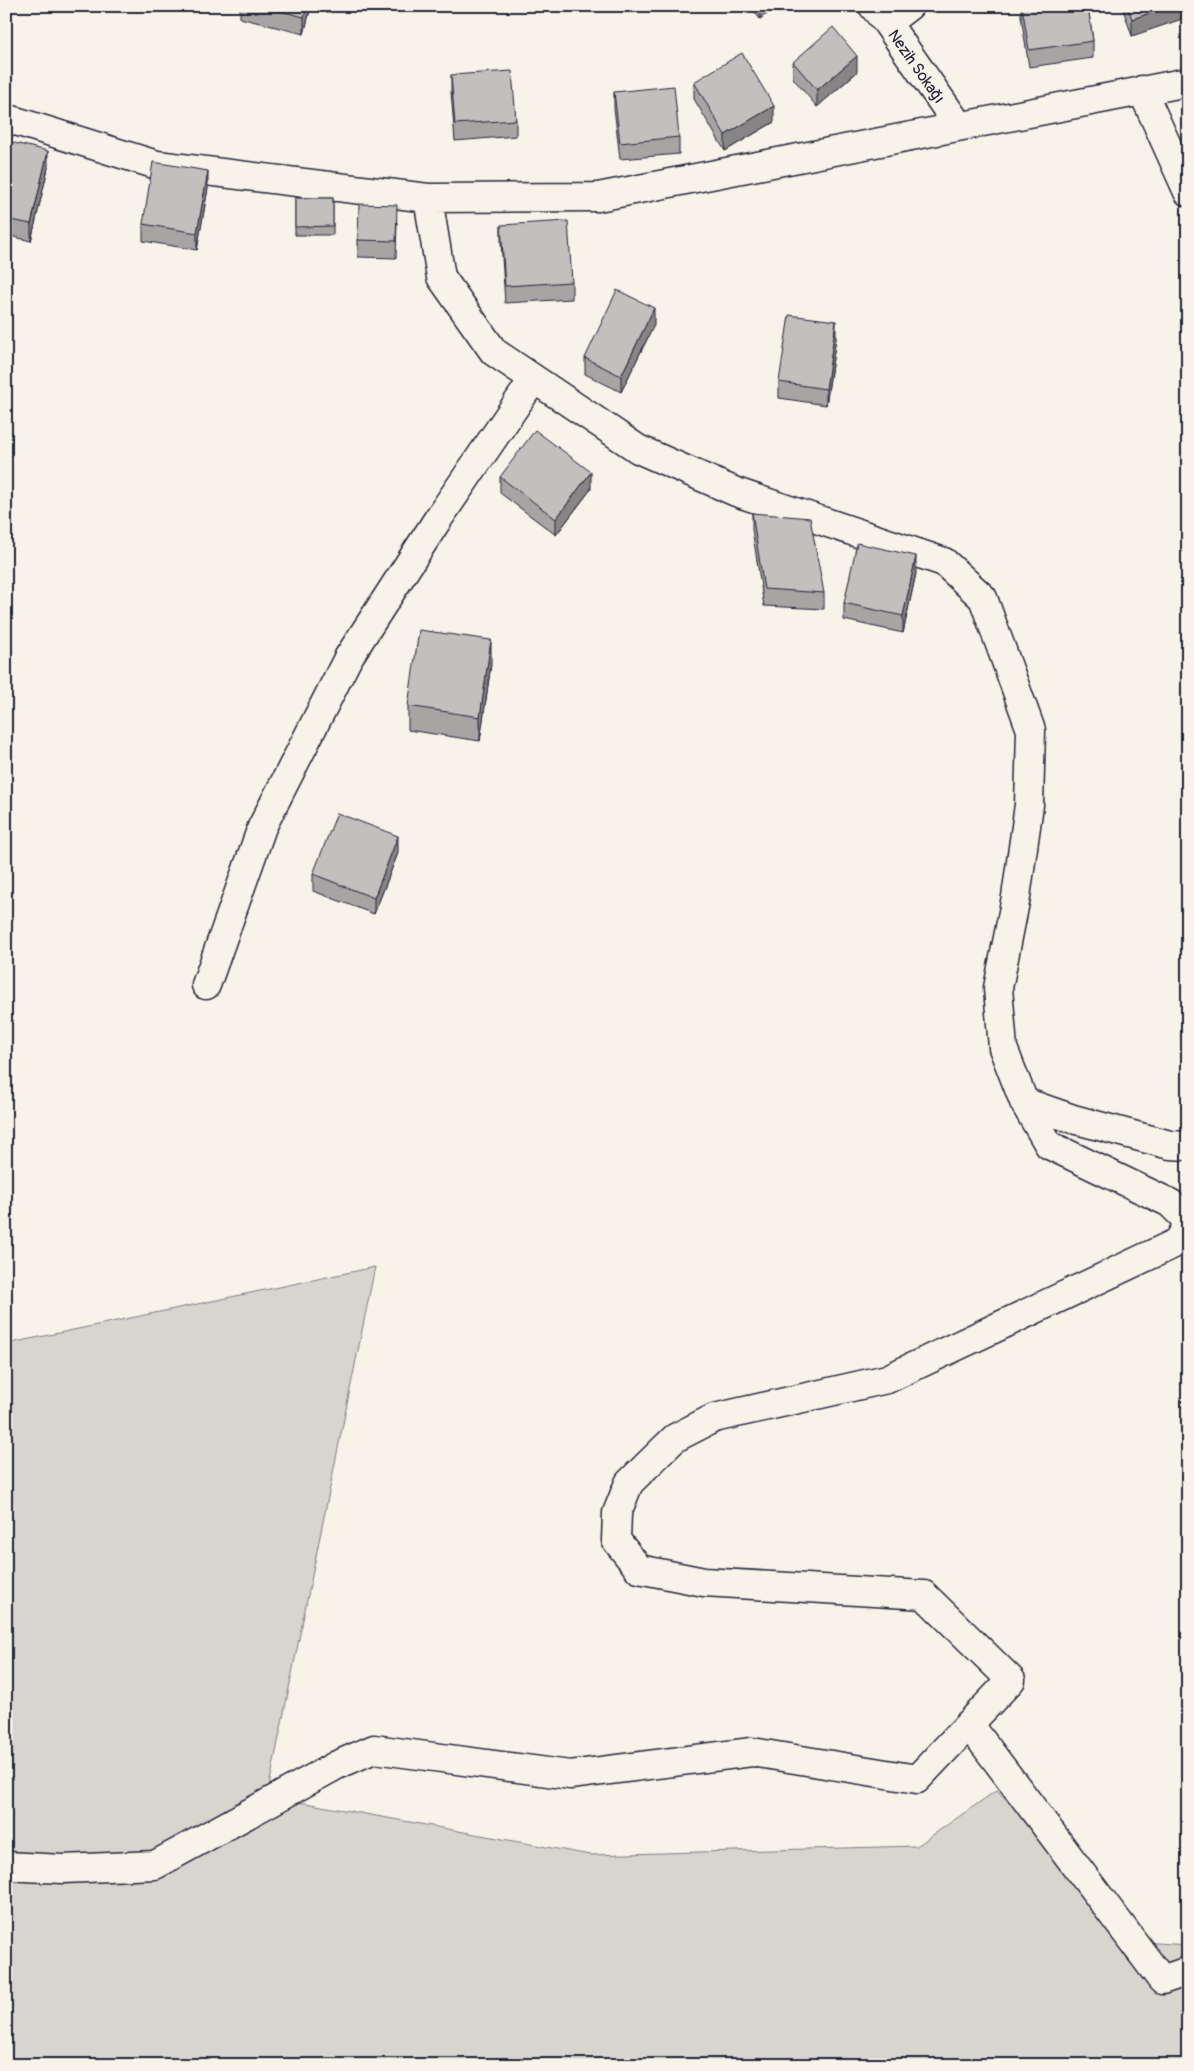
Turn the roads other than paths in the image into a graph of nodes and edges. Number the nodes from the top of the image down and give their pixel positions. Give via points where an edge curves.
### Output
1 (908, 6) edge
2 (880, 15) edge
3 (1188, 82) edge
4 (1142, 90) junction
5 (6, 118) edge
6 (959, 126) junction
7 (1188, 192) edge
8 (428, 198) junction
9 (533, 380) junction
10 (206, 985) dead end
11 (1024, 1102) junction
12 (1188, 1146) edge
13 (1188, 1223) edge
14 (969, 1724) junction
15 (6, 1866) edge
16 (1188, 1971) edge

1 - 2 street
2 - 6 street, Nezih Sokağı
3 - 4 street
4 - 6 street
4 - 7 street
5 - 8 street via 157,165
6 - 8 street via 598,197
8 - 9 street via 441,278 494,352
9 - 10 street via 348,658 262,827
9 - 11 street via 638,449 736,492 944,562 983,598 1031,730 1029,805 1016,897 998,988 1003,1048
11 - 12 street via 1073,1119 1170,1145
11 - 13 street via 1049,1144 1170,1203
13 - 14 street via 1178,1242 887,1379 714,1418 675,1438 629,1483 617,1513 616,1540 639,1569 704,1582 924,1595 1011,1680
14 - 15 street via 917,1779 752,1752 570,1775 374,1749 337,1765 155,1865 63,1869
14 - 16 street via 1162,1980

